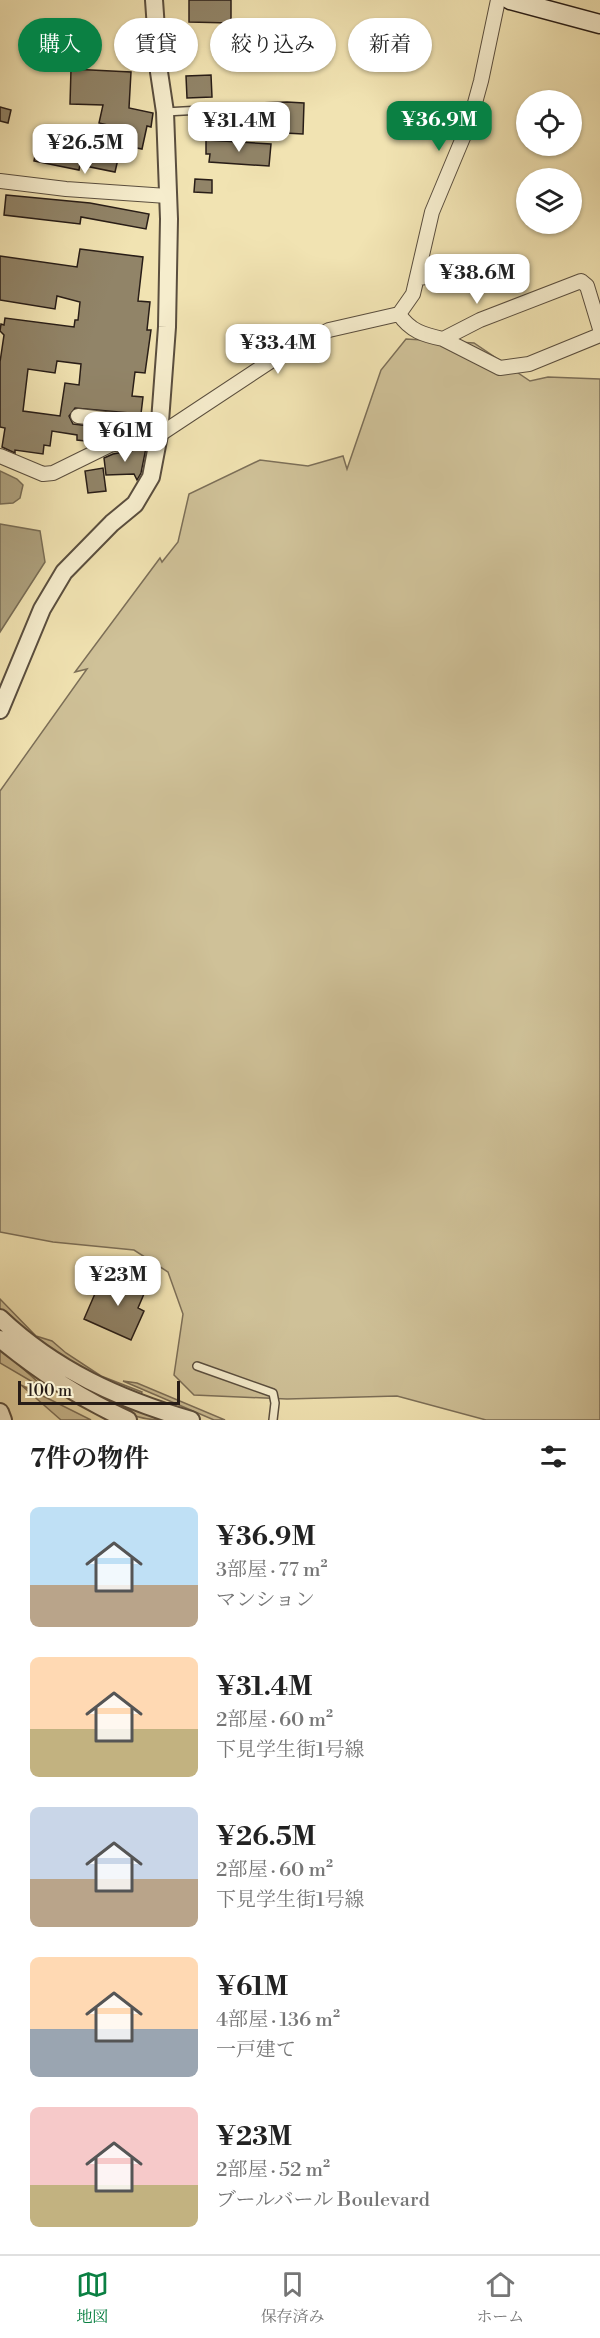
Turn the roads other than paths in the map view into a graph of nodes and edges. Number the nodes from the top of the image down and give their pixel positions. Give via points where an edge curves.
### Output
1 (154, 0) edge
2 (498, 0) edge
3 (510, 0) edge
4 (542, 4) edge
5 (600, 24) edge
6 (165, 112) junction
7 (254, 126) dead end
8 (0, 181) edge
9 (167, 196) junction
10 (494, 264) dead end
11 (417, 278) junction
12 (596, 302) edge
13 (399, 315) junction
14 (600, 329) edge
15 (600, 336) edge
16 (443, 339) junction
17 (78, 416) dead end
18 (159, 430) junction
19 (0, 456) edge
20 (0, 710) edge
21 (0, 1318) edge
22 (0, 1339) edge
23 (197, 1366) dead end
24 (0, 1412) edge
25 (3, 1420) edge
26 (128, 1420) edge
27 (191, 1420) edge
28 (273, 1420) edge

1 - 6 street
2 - 11 street via 476,101 432,212
3 - 4 main road
4 - 5 main road
6 - 7 lane via 240,112
6 - 9 street
8 - 9 street
9 - 18 street via 167,327
10 - 11 street
11 - 13 street via 413,294
12 - 14 street
12 - 16 street via 581,281 480,320
13 - 16 street via 421,335
13 - 18 street via 329,330
15 - 16 street via 529,364 500,368
17 - 18 street
18 - 19 street via 110,445 53,473 43,474
18 - 20 street via 151,477 135,504 64,572 42,609
21 - 27 street via 44,1354 82,1378 150,1408
22 - 26 street via 87,1402
23 - 28 lane via 273,1393
24 - 25 street

